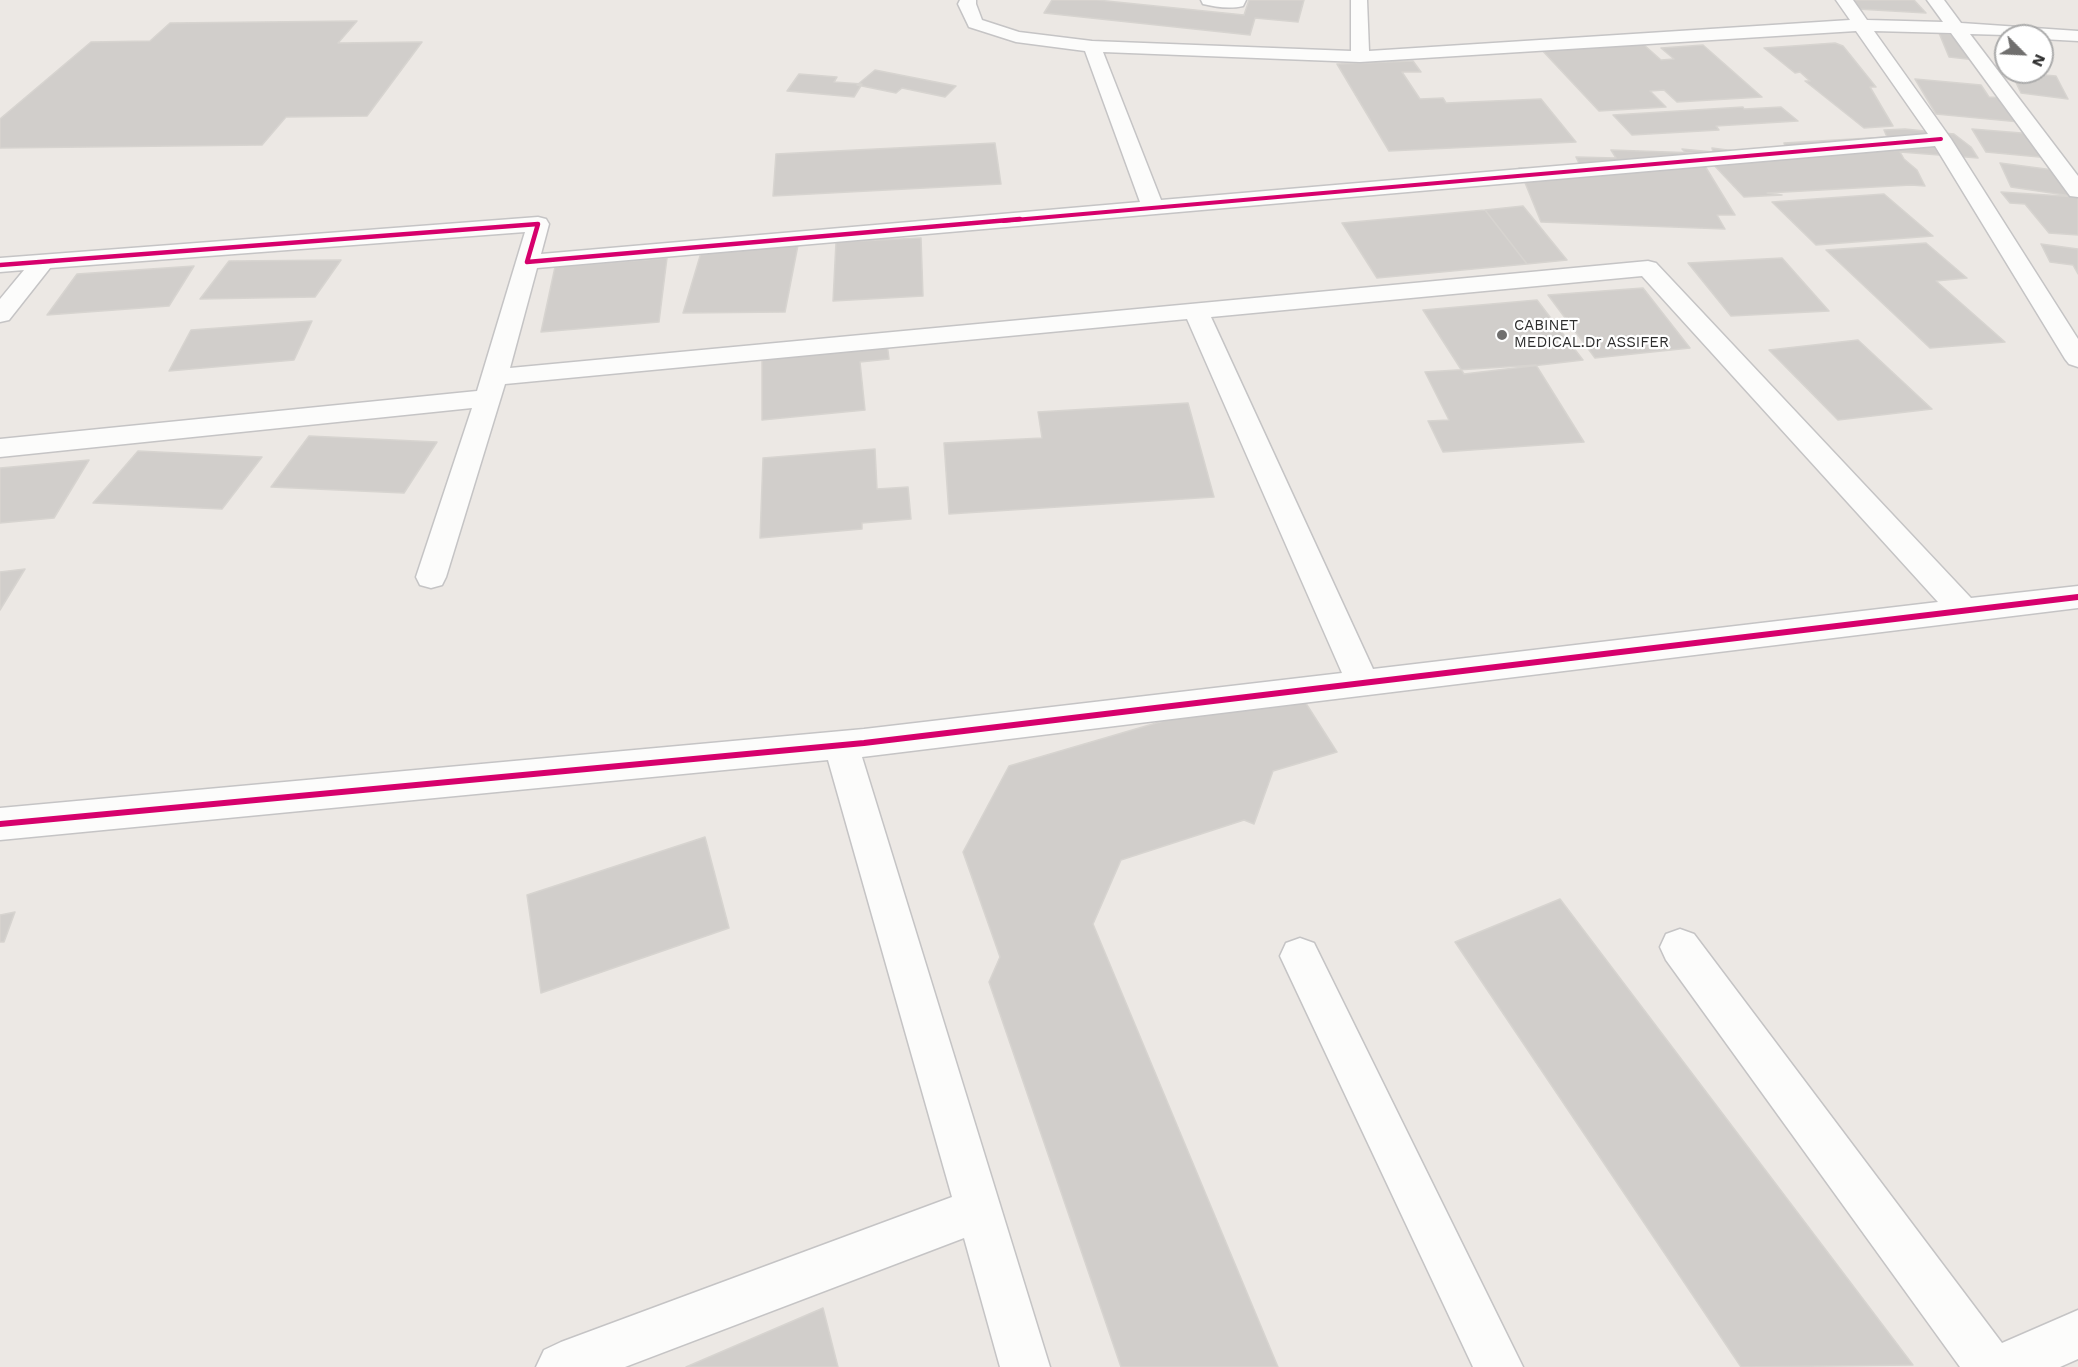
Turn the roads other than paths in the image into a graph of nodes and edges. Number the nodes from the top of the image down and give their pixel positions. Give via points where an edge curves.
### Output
1 (968, 0) edge
2 (1209, 0) edge
3 (1238, 0) edge
4 (1359, 0) edge
5 (1845, 0) edge
6 (1935, 0) edge
7 (1861, 25) junction
8 (1955, 28) junction
9 (2078, 36) edge
10 (1092, 46) junction
11 (1360, 57) junction
12 (1941, 139) junction
13 (2078, 191) edge
14 (1154, 208) junction
15 (43, 262) junction
16 (527, 262) junction
17 (0, 265) edge
18 (1196, 311) junction
19 (0, 315) edge
20 (2078, 358) edge
21 (491, 388) junction
22 (0, 448) edge
23 (431, 577) dead end
24 (2078, 597) edge
25 (1965, 612) junction
26 (1364, 683) junction
27 (841, 745) junction
28 (0, 824) edge
29 (1680, 947) dead end
30 (1300, 956) dead end
31 (978, 1210) junction
32 (2078, 1334) edge
33 (561, 1367) edge
34 (1025, 1367) edge
35 (1498, 1367) edge
36 (1990, 1367) edge
37 (2005, 1367) edge

1 - 10 street via 975,23 1016,37
2 - 3 street
4 - 11 street
5 - 7 street
6 - 8 street
7 - 8 street
7 - 11 street
7 - 12 street
8 - 9 street
8 - 13 street
10 - 11 street
10 - 14 street
12 - 14 street
12 - 20 street
14 - 16 street
15 - 16 street via 538,224
15 - 17 street
15 - 19 street
16 - 21 street
18 - 21 street
18 - 25 street via 1648,268
18 - 26 street
21 - 22 street
21 - 23 street
24 - 25 street
25 - 26 street
26 - 27 street
27 - 28 street
27 - 31 street
29 - 36 street
30 - 35 street
31 - 33 street
31 - 34 street
32 - 37 street

